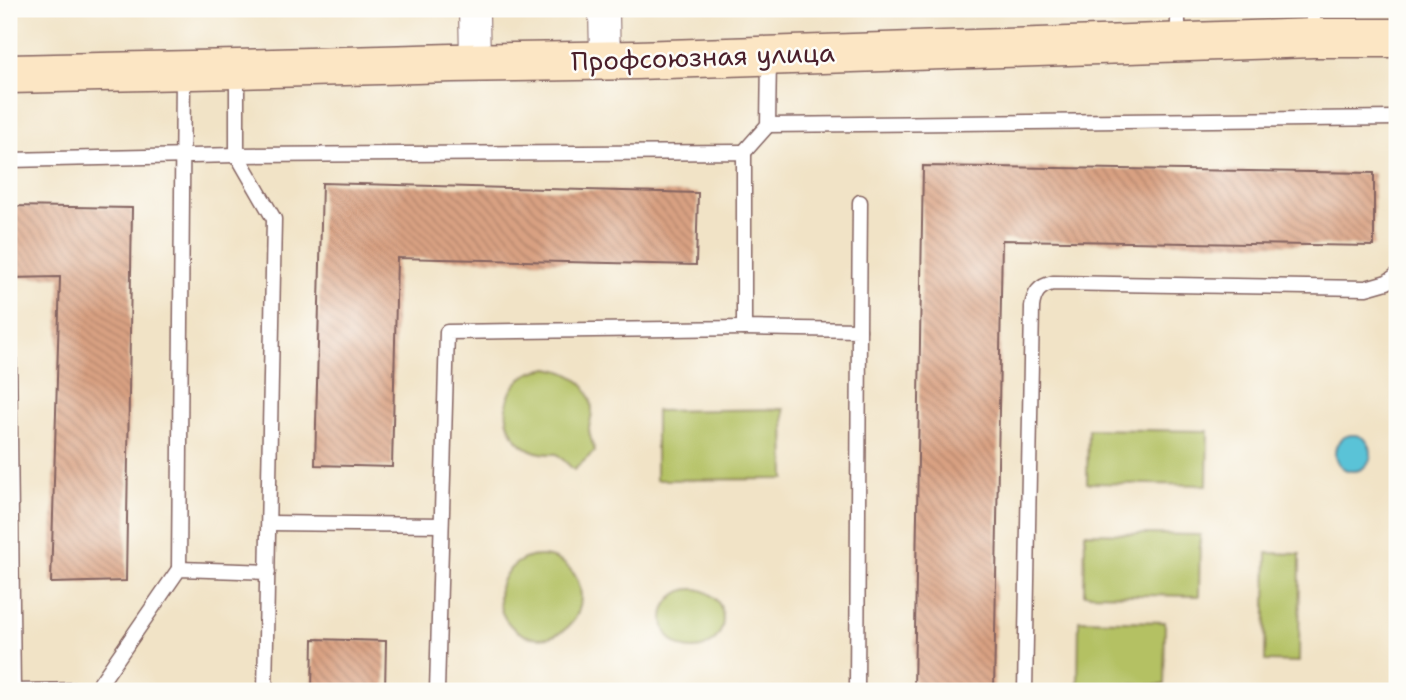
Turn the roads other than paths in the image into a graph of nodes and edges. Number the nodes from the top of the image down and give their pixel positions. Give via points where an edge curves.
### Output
1 (474, 9) edge
2 (604, 9) edge
3 (1313, 23) edge
4 (1178, 26) edge
5 (1397, 38) edge
6 (769, 55) junction
7 (605, 61) junction
8 (475, 63) junction
9 (237, 69) junction
10 (183, 71) junction
11 (9, 74) edge
12 (1397, 118) edge
13 (768, 125) junction
14 (744, 152) junction
15 (237, 155) junction
16 (183, 156) junction
17 (9, 160) edge
18 (860, 202) dead end
19 (1397, 275) edge
20 (744, 328) junction
21 (859, 330) junction
22 (9, 348) edge
23 (269, 523) junction
24 (441, 525) junction
25 (179, 569) junction
26 (268, 572) junction
27 (95, 690) edge
28 (12, 691) edge
29 (265, 691) edge
30 (437, 691) edge
31 (857, 691) edge
32 (1025, 691) edge

1 - 8 street
2 - 7 street
3 - 4 main road, Профсоюзная улица
3 - 5 main road, Профсоюзная улица
4 - 6 main road, Профсоюзная улица
6 - 7 main road, Профсоюзная улица
6 - 13 lane
7 - 8 main road, Профсоюзная улица
8 - 9 main road, Профсоюзная улица
9 - 10 main road, Профсоюзная улица
9 - 15 lane
10 - 11 main road, Профсоюзная улица
10 - 16 lane
12 - 13 lane
13 - 14 lane
14 - 15 lane
14 - 20 lane
15 - 16 lane
15 - 23 lane via 274,219
16 - 17 lane
16 - 25 lane
18 - 21 lane
19 - 32 lane via 1366,288 1053,283 1038,290 1032,307
20 - 21 lane
20 - 24 lane via 447,332
21 - 31 lane
22 - 28 lane
23 - 24 lane
23 - 26 lane
24 - 30 lane
25 - 26 lane
25 - 27 lane
26 - 29 lane
27 - 28 lane

